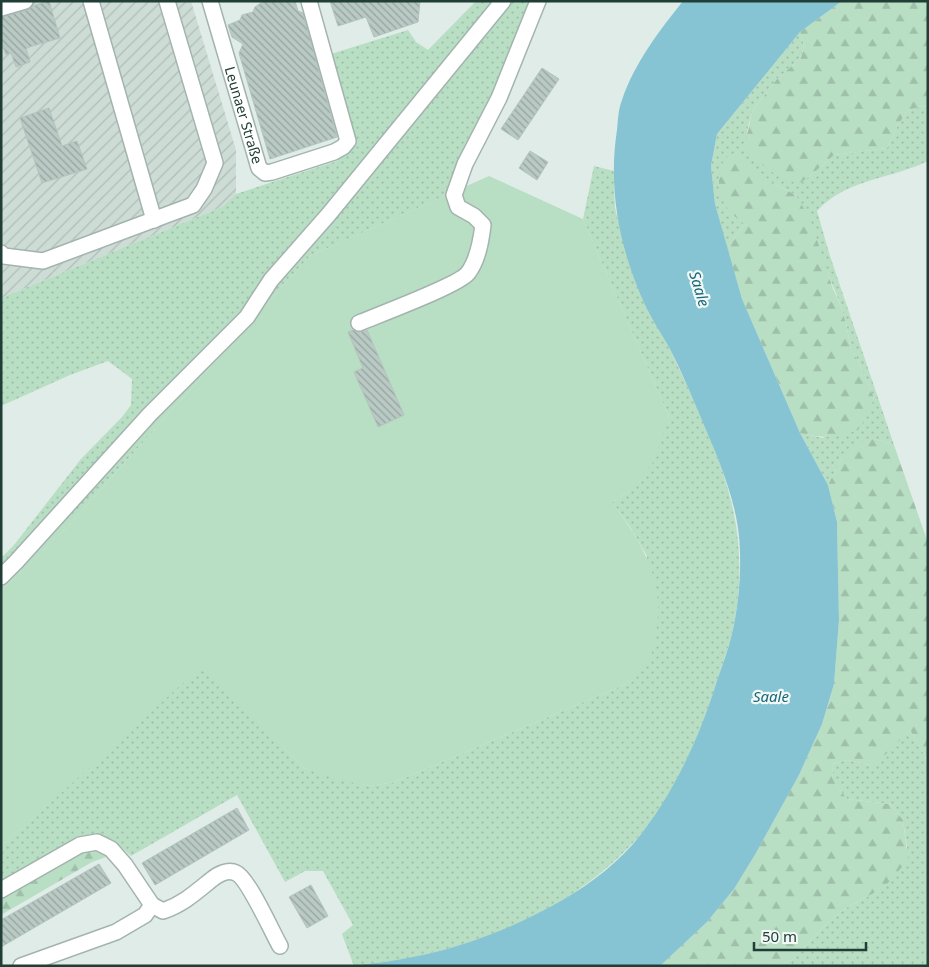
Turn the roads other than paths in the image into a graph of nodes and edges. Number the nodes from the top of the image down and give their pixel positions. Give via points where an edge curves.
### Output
1 (25, 1) edge
2 (91, 1) edge
3 (167, 1) edge
4 (210, 1) edge
5 (309, 1) edge
6 (503, 1) edge
7 (538, 1) edge
8 (1, 8) edge
9 (154, 220) junction
10 (2, 256) edge
11 (359, 323) dead end
12 (1, 577) edge
13 (1, 890) edge
14 (152, 905) junction
15 (280, 946) dead end
16 (21, 966) edge

1 - 8 street
2 - 9 street
3 - 9 street via 215,163 194,205
4 - 5 street, Leunaer Straße via 258,168 265,173 334,152 348,140
6 - 12 street via 271,280 247,317 150,414
7 - 11 street via 499,98 465,164 454,195 458,208 483,225 477,256 468,274
9 - 10 street via 43,261
13 - 14 street via 80,844 97,842 111,849 125,865
14 - 15 street via 163,910 176,906 213,878 227,871 237,873 246,882
14 - 16 street via 145,915 116,932

